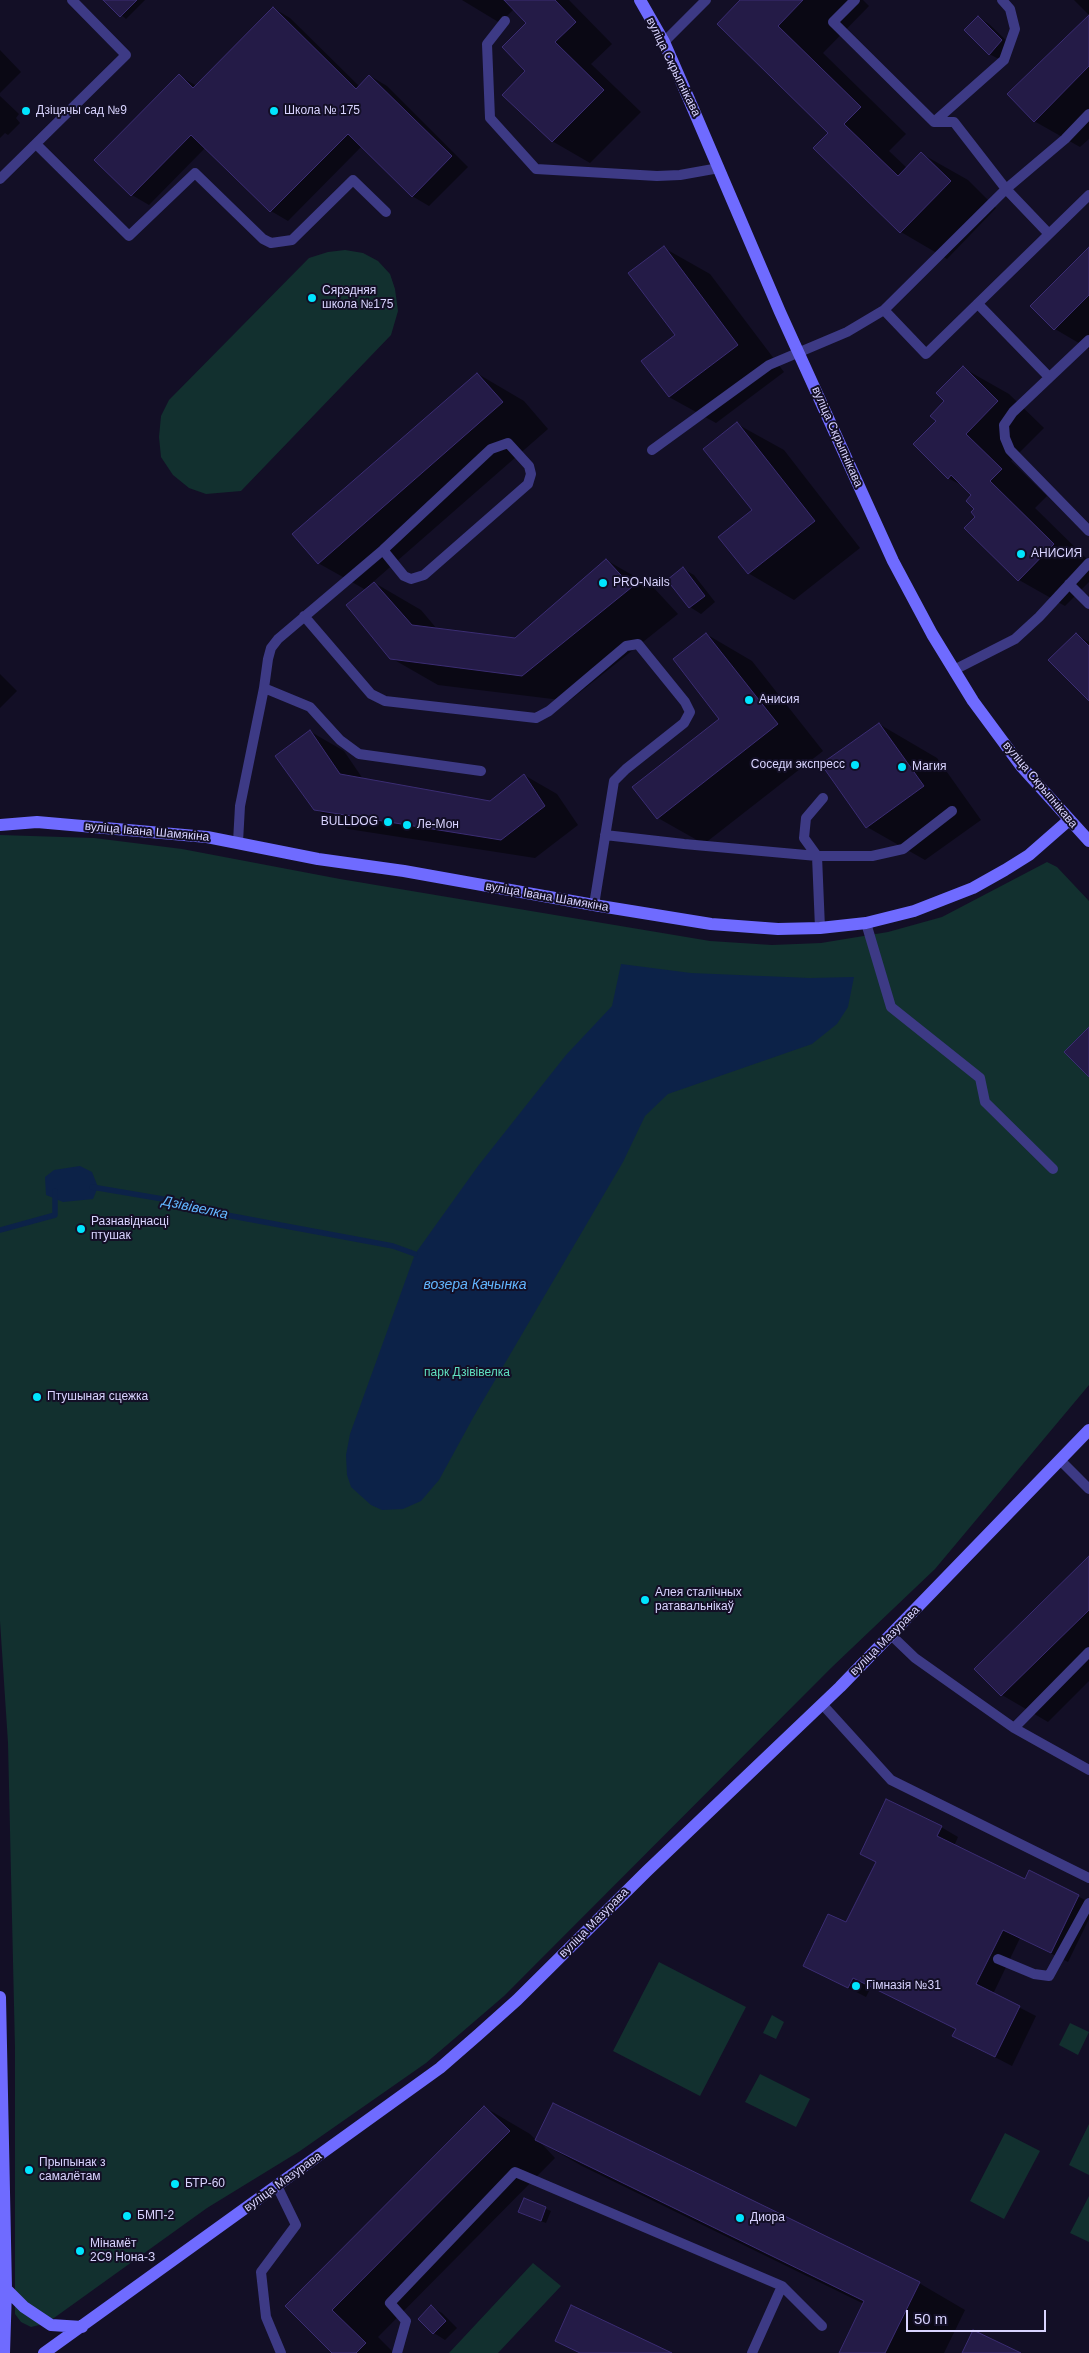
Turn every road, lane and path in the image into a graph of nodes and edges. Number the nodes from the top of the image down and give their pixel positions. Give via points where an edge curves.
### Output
1 (72, 0) edge
2 (640, 0) edge
3 (706, 0) edge
4 (855, 0) edge
5 (1002, 0) edge
6 (505, 21) dead end
7 (664, 42) junction
8 (1089, 114) edge
9 (934, 122) junction
10 (36, 144) junction
11 (720, 168) junction
12 (0, 179) edge
13 (1006, 189) junction
14 (1089, 195) edge
15 (386, 212) dead end
16 (1049, 234) junction
17 (978, 304) junction
18 (884, 310) junction
19 (1089, 340) edge
20 (798, 352) junction
21 (1049, 377) junction
22 (652, 450) dead end
23 (1089, 531) edge
24 (383, 550) junction
25 (1089, 563) edge
26 (1069, 584) junction
27 (1089, 604) edge
28 (304, 616) junction
29 (954, 670) junction
30 (264, 688) junction
31 (481, 772) dead end
32 (823, 798) dead end
33 (952, 811) dead end
34 (1068, 820) junction
35 (0, 825) edge
36 (605, 834) junction
37 (1089, 841) edge
38 (238, 842) junction
39 (817, 856) junction
40 (594, 906) junction
41 (866, 923) junction
42 (820, 928) junction
43 (1054, 1169) dead end
44 (1089, 1430) edge
45 (1060, 1460) junction
46 (1089, 1489) edge
47 (891, 1635) junction
48 (1089, 1652) edge
49 (822, 1704) junction
50 (1014, 1728) junction
51 (1089, 1770) edge
52 (1089, 1878) edge
53 (1089, 1902) edge
54 (998, 1959) dead end
55 (0, 1997) edge
56 (2, 2170) edge
57 (277, 2186) junction
58 (3, 2209) edge
59 (782, 2286) junction
60 (6, 2288) junction
61 (822, 2326) dead end
62 (82, 2327) junction
63 (4, 2353) edge
64 (44, 2353) edge
65 (281, 2353) edge
66 (397, 2353) edge
67 (752, 2353) edge

1 - 10 lane via 126,55
2 - 7 main road, вуліца Скрыпнікава
3 - 7 lane
4 - 9 lane via 832,22
5 - 9 lane via 1010,9 1014,29 1004,60
6 - 11 lane via 487,44 490,118 536,169 657,176
7 - 11 main road, вуліца Скрыпнікава
8 - 13 lane
9 - 13 lane via 954,122
10 - 12 lane
10 - 15 lane via 129,236 195,173 271,243 292,240 353,180
11 - 20 main road, вуліца Скрыпнікава
13 - 16 lane
13 - 18 lane
14 - 16 lane
16 - 17 lane
17 - 18 lane via 926,354
17 - 21 lane
18 - 20 lane via 847,332
19 - 21 lane
20 - 22 lane via 769,365
20 - 29 main road, вуліца Скрыпнікава via 893,561
21 - 23 lane via 1013,412 1004,425 1005,438 1010,450
24 - 24 lane via 491,449 508,443 529,466 528,484 424,575 411,579 404,576
24 - 28 lane
25 - 26 lane
26 - 27 lane
26 - 29 lane via 1015,639
28 - 30 lane via 271,648
28 - 36 lane via 371,694 385,701 536,718 626,646 638,644 690,712 684,723 614,781
29 - 34 main road, вуліца Скрыпнікава via 1021,766
30 - 31 lane via 310,707 340,740 359,754
30 - 38 lane via 240,806
32 - 39 lane via 806,818 804,838
33 - 39 lane via 903,849 872,856
34 - 37 main road, вуліца Скрыпнікава
34 - 41 main road, вуліца Івана Шамякіна via 1029,855 973,888 914,911
35 - 38 main road, вуліца Івана Шамякіна via 37,822 156,831
36 - 39 lane
36 - 40 lane
38 - 40 main road, вуліца Івана Шамякіна
39 - 42 lane
40 - 42 main road, вуліца Івана Шамякіна via 711,924 778,929
41 - 42 main road, вуліца Івана Шамякіна
41 - 43 lane via 891,1007 980,1078 985,1102
44 - 45 main road, вуліца Мазурава
45 - 46 lane
45 - 47 main road, вуліца Мазурава
47 - 49 main road, вуліца Мазурава
47 - 50 lane via 915,1658
48 - 50 lane
49 - 52 lane via 891,1780
49 - 57 main road, вуліца Мазурава via 504,2011 440,2068
50 - 51 lane
53 - 54 lane via 1049,1976 1034,1974
55 - 56 main road
56 - 58 main road
57 - 62 main road, вуліца Мазурава
57 - 65 lane via 296,2225 261,2272 266,2317
58 - 60 main road
59 - 61 lane
59 - 66 lane via 515,2172 390,2302 406,2320
59 - 67 lane
60 - 62 main road via 24,2307 51,2325
60 - 63 main road
62 - 64 main road, вуліца Мазурава

